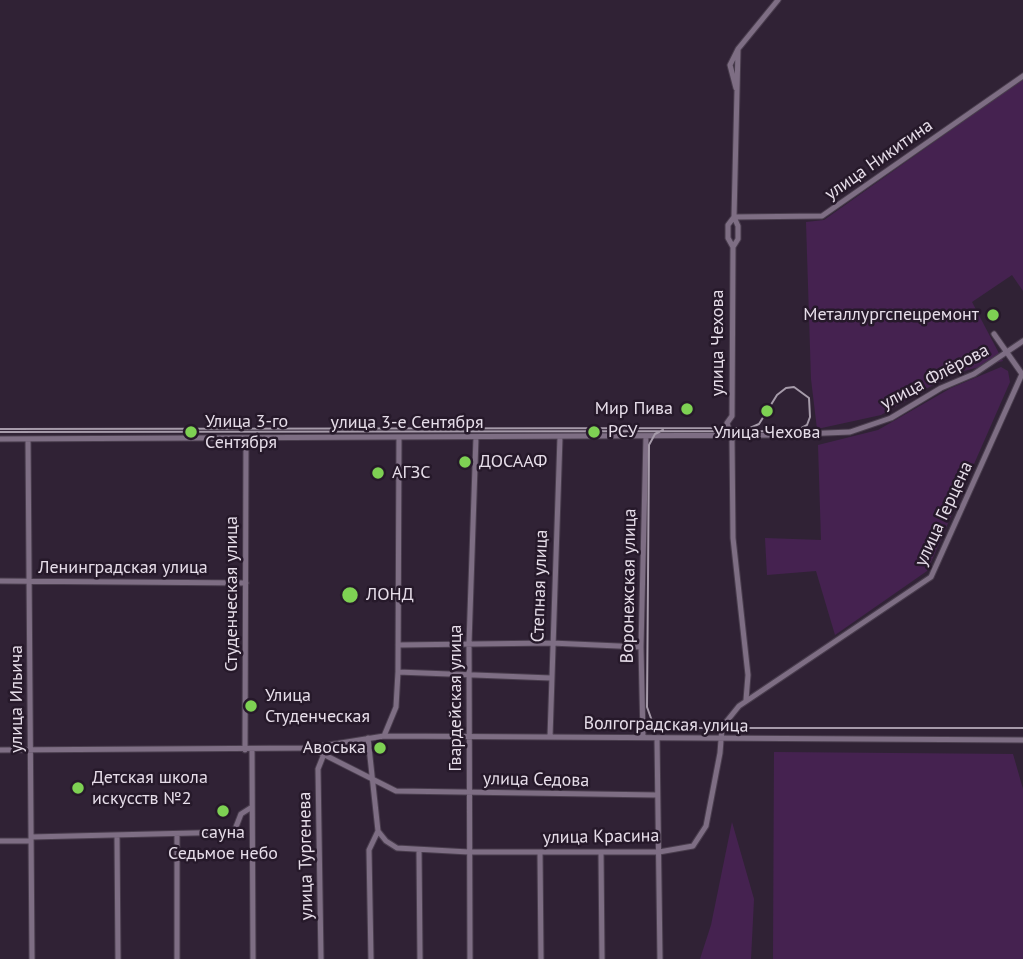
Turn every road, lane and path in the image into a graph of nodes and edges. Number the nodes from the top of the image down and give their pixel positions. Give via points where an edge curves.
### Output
1 (778, 0) edge
2 (1023, 76) edge
3 (734, 218) junction
4 (994, 334) dead end
5 (1023, 341) edge
6 (1008, 353) junction
7 (729, 434) junction
8 (815, 435) joint
9 (646, 436) junction
10 (399, 437) junction
11 (476, 437) junction
12 (560, 437) junction
13 (246, 438) junction
14 (0, 439) edge
15 (28, 439) junction
16 (0, 581) edge
17 (31, 581) junction
18 (246, 583) junction
19 (469, 643) junction
20 (551, 643) junction
21 (398, 645) junction
22 (641, 646) junction
23 (398, 672) junction
24 (469, 675) junction
25 (551, 678) junction
26 (746, 700) junction
27 (384, 736) junction
28 (470, 736) junction
29 (550, 737) junction
30 (643, 737) junction
31 (368, 738) junction
32 (657, 738) junction
33 (721, 740) junction
34 (1023, 740) edge
35 (310, 748) junction
36 (31, 749) junction
37 (0, 750) edge
38 (249, 750) junction
39 (324, 754) junction
40 (374, 783) junction
41 (470, 793) junction
42 (657, 795) junction
43 (252, 807) junction
44 (379, 831) junction
45 (177, 835) junction
46 (117, 836) junction
47 (31, 839) junction
48 (0, 841) edge
49 (419, 850) junction
50 (469, 852) junction
51 (540, 852) junction
52 (601, 852) junction
53 (659, 852) junction
54 (32, 959) edge
55 (118, 959) edge
56 (177, 959) edge
57 (253, 959) edge
58 (321, 959) edge
59 (370, 959) edge
60 (420, 959) edge
61 (470, 959) edge
62 (541, 959) edge
63 (603, 959) edge
64 (660, 959) edge

1 - 3 street, улица Чехова via 738,49
2 - 3 street, улица Никитина via 822,216
3 - 7 street, улица Чехова via 738,239 733,247
4 - 6 street, улица Герцена
5 - 6 street, улица Флёрова
6 - 8 street, улица Флёрова via 891,418 850,432
6 - 26 street, улица Герцена via 1022,374 931,577
7 - 8 street, улица 3-е Сентября
7 - 9 street, улица 3-е Сентября
7 - 26 street, улица Чехова via 733,538 748,675
9 - 12 street, улица 3-е Сентября
9 - 22 street, Воронежская улица
10 - 11 street, улица 3-е Сентября
10 - 13 street, улица 3-е Сентября
10 - 21 street
11 - 12 street, улица 3-е Сентября
11 - 19 street, Гвардейская улица
12 - 20 street, Степная улица
13 - 15 street, улица 3-е Сентября
13 - 18 street, Студенческая улица
14 - 15 street, улица 3-е Сентября
15 - 17 street, улица Ильича
16 - 17 street, Ленинградская улица
17 - 18 street, Ленинградская улица
17 - 36 street, улица Ильича
18 - 38 street, Студенческая улица
19 - 20 street
19 - 21 street
19 - 24 street, Гвардейская улица
20 - 22 street
20 - 25 street, Степная улица
21 - 23 street
22 - 30 street, Воронежская улица
23 - 24 street
23 - 27 street via 396,707
24 - 25 street
24 - 28 street, Гвардейская улица
25 - 29 street, Степная улица
26 - 33 street, улица Герцена via 722,727
27 - 28 street, Волгоградская улица
27 - 31 street, Волгоградская улица
28 - 29 street, Волгоградская улица
28 - 41 street, Гвардейская улица
29 - 30 street, Волгоградская улица
30 - 32 street, Волгоградская улица
31 - 35 street, Волгоградская улица
31 - 40 street
32 - 33 street, Волгоградская улица
32 - 42 street
33 - 34 street, Волгоградская улица
33 - 53 street, улица Красина via 702,836 690,847
35 - 38 street, Волгоградская улица
35 - 39 street, Волгоградская улица
36 - 37 street, Волгоградская улица
36 - 38 street, Волгоградская улица
36 - 47 street, улица Ильича
38 - 43 street, Студенческая улица
39 - 40 street, улица Седова
39 - 58 street, улица Тургенева via 318,769
40 - 41 street, улица Седова via 396,791
40 - 44 street
41 - 42 street, улица Седова
41 - 50 street, Гвардейская улица
42 - 53 street
43 - 45 street via 241,814 234,832
43 - 57 street, Студенческая улица
44 - 49 street, улица Красина via 397,848
44 - 59 street via 369,850
45 - 46 street
45 - 56 street
46 - 47 street
46 - 55 street
47 - 48 street
47 - 54 street, улица Ильича
49 - 50 street, улица Красина
49 - 60 street
50 - 51 street, улица Красина
50 - 61 street, Гвардейская улица
51 - 52 street, улица Красина
51 - 62 street
52 - 53 street, улица Красина
52 - 63 street
53 - 64 street

